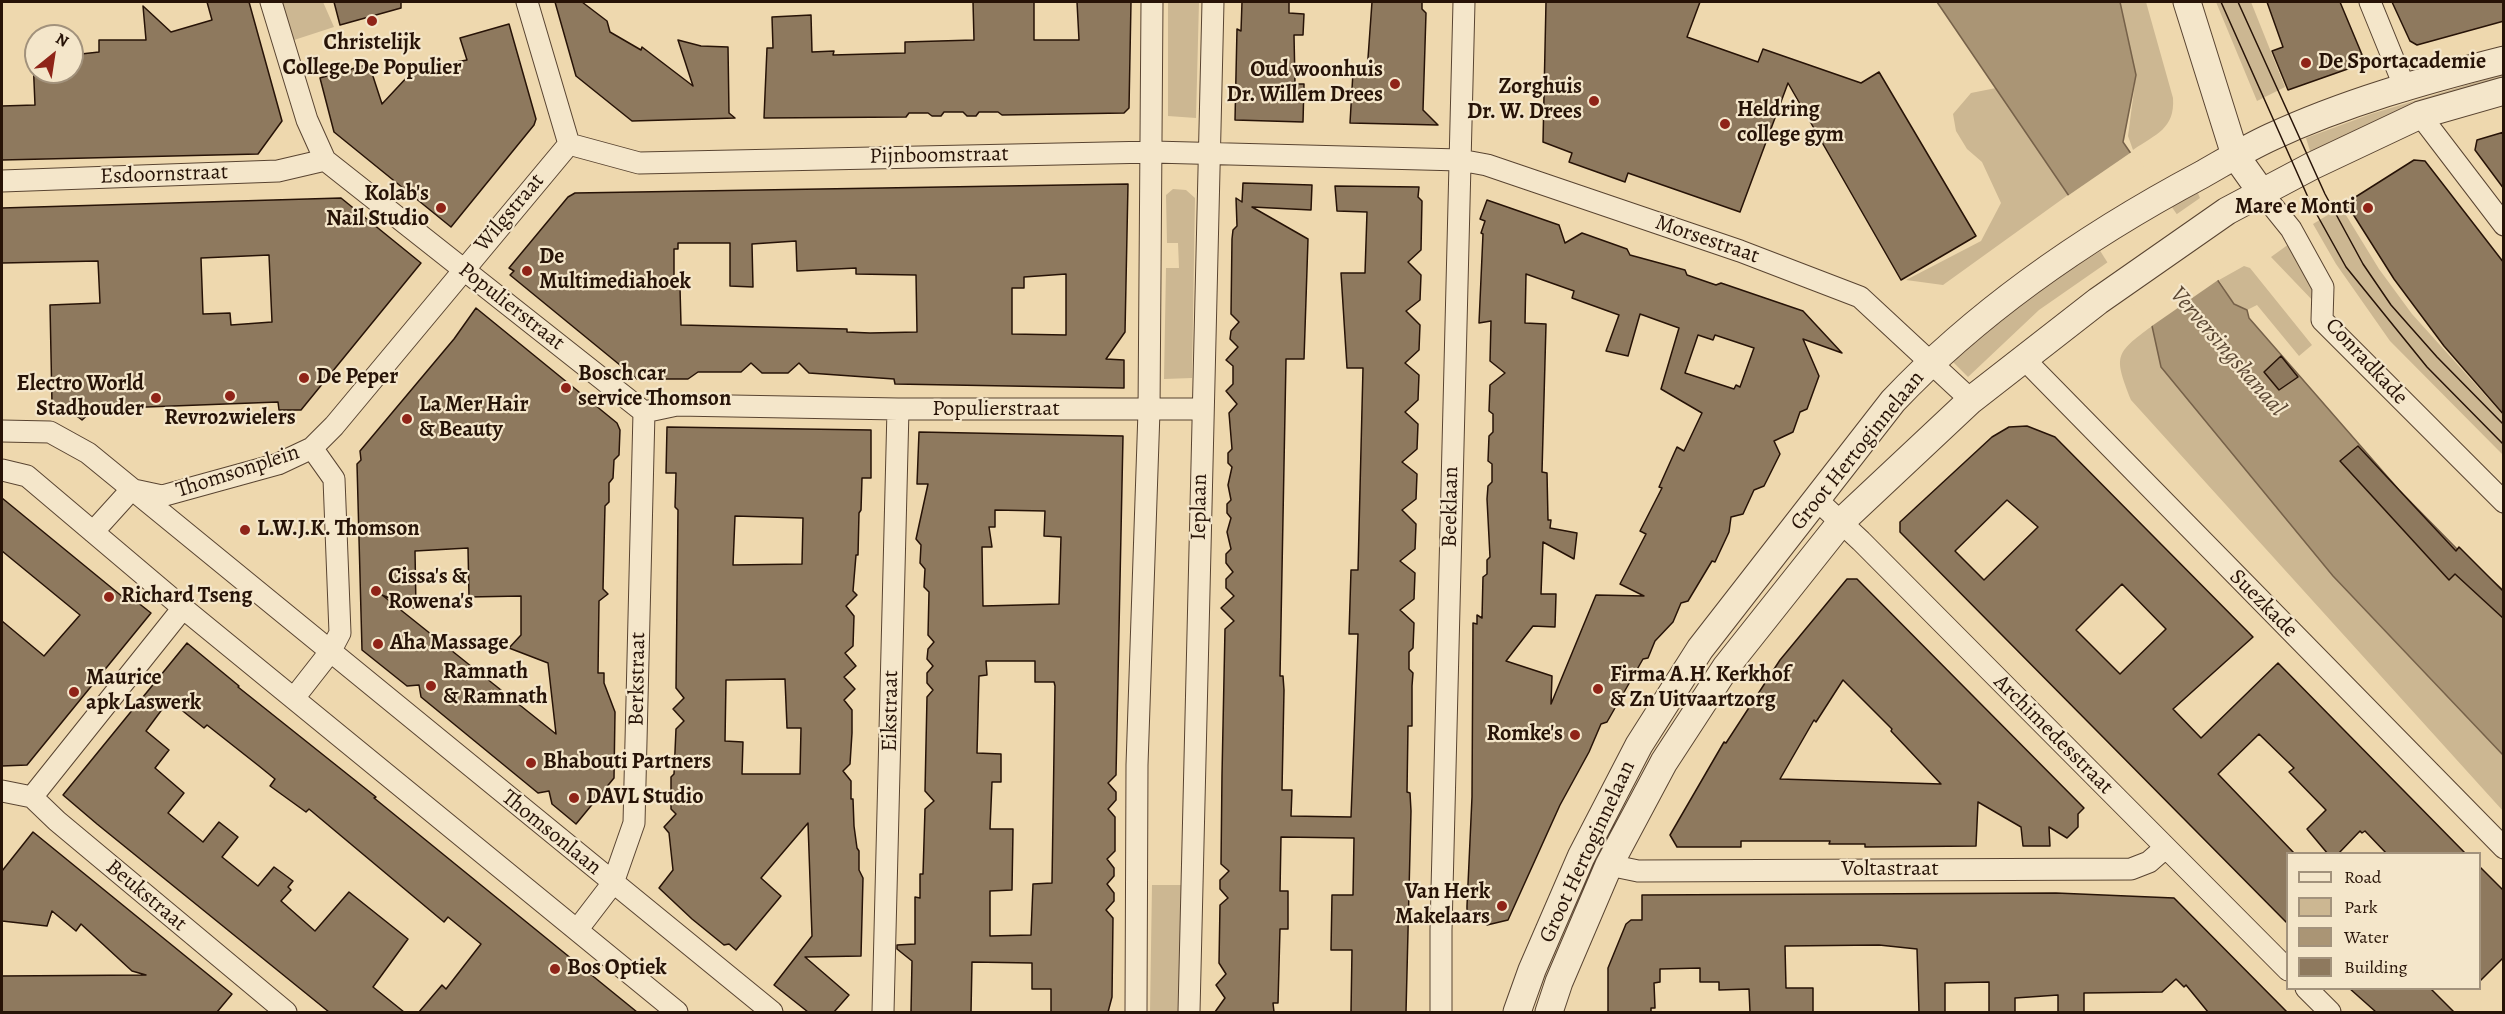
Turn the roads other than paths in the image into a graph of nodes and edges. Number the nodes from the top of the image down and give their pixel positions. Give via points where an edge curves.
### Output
1 (271, 2) edge
2 (527, 2) edge
3 (1152, 2) edge
4 (1213, 2) edge
5 (1464, 2) edge
6 (2187, 2) edge
7 (2370, 2) edge
8 (2504, 60) edge
9 (2405, 88) junction
10 (2504, 91) edge
11 (2420, 115) junction
12 (568, 144) junction
13 (1153, 152) junction
14 (1209, 152) junction
15 (2235, 155) junction
16 (325, 160) junction
17 (1460, 160) junction
18 (2, 181) edge
19 (2262, 193) junction
20 (2504, 225) edge
21 (463, 269) junction
22 (2025, 360) junction
23 (1931, 362) junction
24 (1971, 400) junction
25 (898, 409) junction
26 (1202, 409) junction
27 (1149, 411) junction
28 (644, 412) junction
29 (2, 431) edge
30 (312, 448) junction
31 (2, 470) edge
32 (131, 490) junction
33 (1817, 500) junction
34 (2504, 502) edge
35 (1842, 521) junction
36 (93, 532) junction
37 (183, 608) junction
38 (330, 652) junction
39 (294, 698) junction
40 (2, 791) edge
41 (32, 797) junction
42 (2165, 848) junction
43 (2504, 848) edge
44 (1609, 865) junction
45 (613, 884) junction
46 (577, 930) junction
47 (2286, 968) edge
48 (2308, 990) edge
49 (286, 1012) edge
50 (677, 1012) edge
51 (772, 1012) edge
52 (884, 1012) edge
53 (1136, 1012) edge
54 (1189, 1012) edge
55 (1441, 1012) edge
56 (1517, 1012) edge
57 (1550, 1012) edge
58 (2330, 1012) edge

1 - 16 street, Populierstraat via 307,120
2 - 12 street
3 - 13 street
4 - 14 street, Ieplaan
5 - 17 street, Beeklaan
6 - 15 street, Conradkade
7 - 9 street
8 - 9 street, Groot Hertoginnelaan
9 - 15 street, Groot Hertoginnelaan via 2279,134
10 - 11 street, Groot Hertoginnelaan
11 - 19 street, Groot Hertoginnelaan
11 - 20 street
12 - 13 street, Pijnboomstraat via 639,163
12 - 21 street, Wilgstraat
13 - 14 street, Pijnboomstraat
13 - 27 street
14 - 17 street, Pijnboomstraat
14 - 26 street, Ieplaan
15 - 19 street, Conradkade
15 - 23 street, Groot Hertoginnelaan via 2067,256 1990,312
16 - 18 street, Esdoornstraat via 278,171
16 - 21 street, Populierstraat
17 - 23 street, Morsestraat via 1487,165 1689,234 1860,297
17 - 55 street, Beeklaan
19 - 22 street, Groot Hertoginnelaan via 2208,223 2098,301
19 - 34 street, Conradkade via 2291,229 2323,287 2322,320
21 - 28 street, Populierstraat
21 - 30 street, Wilgstraat
22 - 24 street, Groot Hertoginnelaan
22 - 43 street, Suezkade
23 - 24 street
23 - 33 street, Groot Hertoginnelaan via 1893,401
24 - 35 street, Groot Hertoginnelaan
25 - 27 street, Populierstraat
25 - 28 street, Populierstraat via 677,405
25 - 52 street, Eikstraat
26 - 27 street, Populierstraat
26 - 54 street, Ieplaan
27 - 53 street via 1137,765
28 - 45 street, Berkstraat via 634,823
29 - 32 street via 50,432 88,453
30 - 32 street, Thomsonplein via 278,464 162,496
30 - 38 street, Thomsonplein via 334,479 340,633
31 - 36 street via 27,476
32 - 36 street
32 - 38 street, Thomsonplein
33 - 35 street, Archimedesstraat
33 - 56 street, Groot Hertoginnelaan via 1700,649 1639,745 1581,857
35 - 42 street, Archimedesstraat
35 - 44 street, Groot Hertoginnelaan via 1726,667 1664,762
36 - 37 street
37 - 39 street
37 - 41 street
38 - 39 street, Thomsonplein
38 - 45 street, Thomsonlaan
39 - 46 street
40 - 41 street
41 - 49 street, Beukstraat
42 - 44 street, Voltastraat via 2149,862 2131,869 1638,871
42 - 47 street, Archimedesstraat
44 - 57 street, Groot Hertoginnelaan
45 - 46 street, Berkstraat
45 - 51 street, Thomsonlaan
46 - 50 street
48 - 58 street

